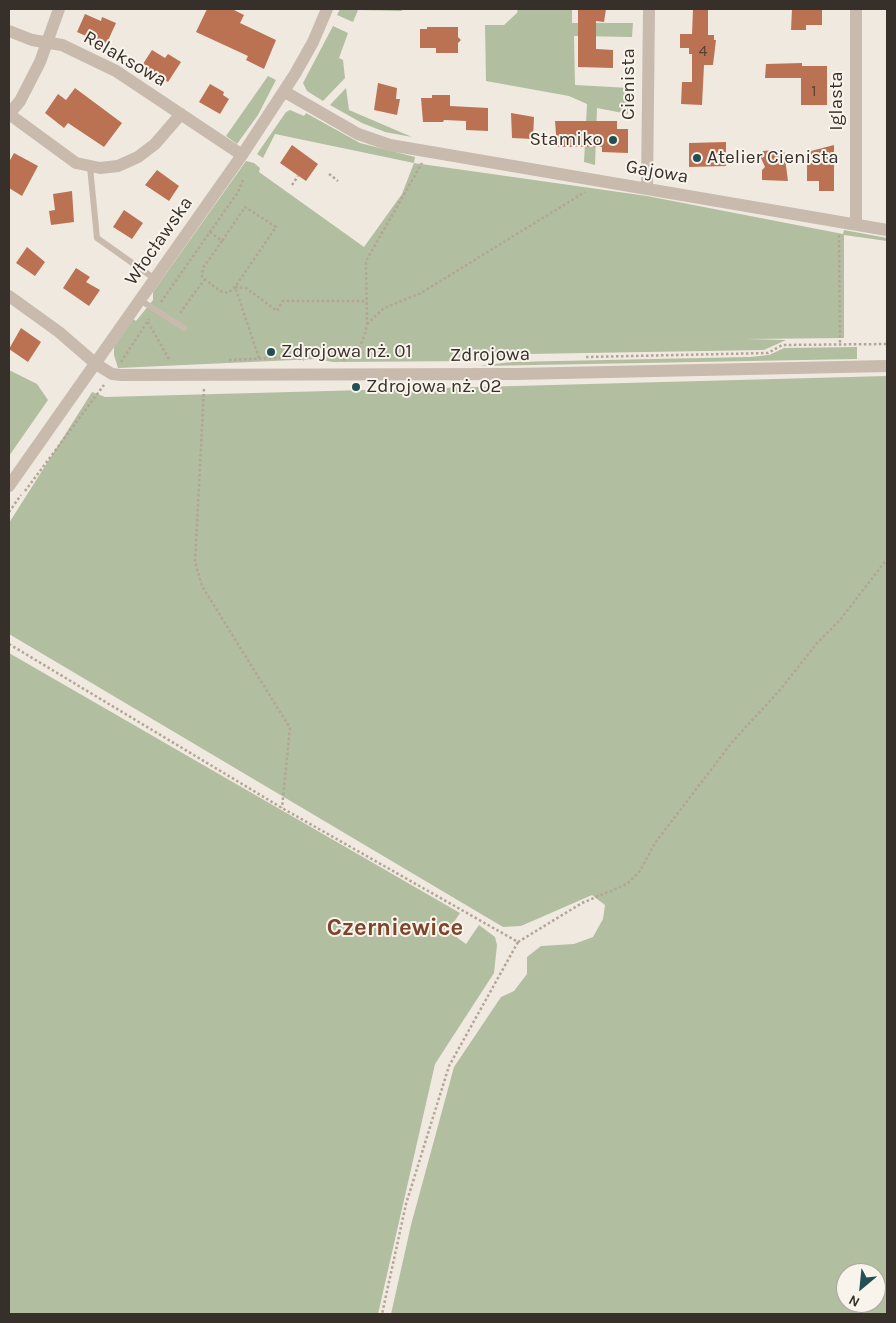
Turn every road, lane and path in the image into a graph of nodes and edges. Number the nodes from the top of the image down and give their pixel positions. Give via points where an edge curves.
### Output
1 (59, 9) edge
2 (327, 9) edge
3 (648, 9) edge
4 (856, 9) edge
5 (9, 31) edge
6 (48, 42) junction
7 (285, 92) junction
8 (181, 114) junction
9 (429, 152) junction
10 (242, 155) junction
11 (90, 167) junction
12 (245, 174) dead end
13 (329, 174) dead end
14 (298, 176) dead end
15 (338, 181) dead end
16 (598, 181) junction
17 (292, 185) dead end
18 (647, 189) junction
19 (856, 224) junction
20 (839, 229) dead end
21 (887, 230) edge
22 (210, 232) junction
23 (222, 241) junction
24 (155, 279) junction
25 (204, 280) junction
26 (235, 288) junction
27 (9, 296) edge
28 (140, 300) junction
29 (366, 301) junction
30 (156, 310) junction
31 (147, 322) junction
32 (173, 322) junction
33 (367, 324) junction
34 (184, 328) dead end
35 (840, 344) junction
36 (887, 344) edge
37 (581, 357) dead end
38 (259, 358) junction
39 (308, 361) dead end
40 (224, 362) dead end
41 (96, 364) junction
42 (335, 364) dead end
43 (125, 365) dead end
44 (173, 366) dead end
45 (887, 366) edge
46 (112, 374) junction
47 (205, 376) junction
48 (9, 486) edge
49 (9, 512) edge
50 (887, 559) edge
51 (9, 644) edge
52 (282, 808) junction
53 (518, 942) junction
54 (382, 1314) edge

1 - 6 street
2 - 7 street, Włocławska
3 - 18 street, Cienista
4 - 19 street, Iglasta
5 - 6 street, Relaksowa
6 - 8 street, Relaksowa via 66,46 116,71
6 - 11 street via 29,84 9,114 73,161
7 - 9 street, Gajowa via 358,134 390,145
7 - 10 street, Włocławska
8 - 10 street, Relaksowa
8 - 11 street via 155,144 134,160 114,166
9 - 16 street, Gajowa
9 - 29 path via 366,261
10 - 24 street, Włocławska
11 - 24 lane via 97,238
12 - 22 path via 238,192
13 - 15 path
14 - 17 path
16 - 18 street, Gajowa
16 - 33 path via 580,196 421,293 384,308
18 - 19 street, Gajowa
19 - 21 street, Gajowa
20 - 35 path
22 - 23 path
22 - 30 path
23 - 25 path via 203,268
23 - 26 path via 245,207 276,227
24 - 28 street, Włocławska
25 - 26 path via 224,293
25 - 32 path
26 - 29 path via 246,288 277,311 283,301
26 - 38 path
27 - 41 street via 60,332
28 - 30 lane
28 - 41 street, Włocławska
29 - 33 path
30 - 31 path
30 - 32 lane
31 - 43 path via 121,359
31 - 44 path
32 - 34 lane
33 - 42 path via 362,345 352,356
35 - 36 path
35 - 37 path via 782,345 768,353
38 - 39 path via 294,357
38 - 40 path
41 - 46 street
41 - 48 street, Włocławska
45 - 47 street, Zdrojowa via 525,374
46 - 47 street, Zdrojowa
46 - 49 path
47 - 52 path via 195,562 202,586 290,728
50 - 53 path via 840,620 816,643 780,690 732,741 655,843 640,871 627,884 582,904
51 - 52 path
52 - 53 path
53 - 54 path via 448,1066 406,1204

